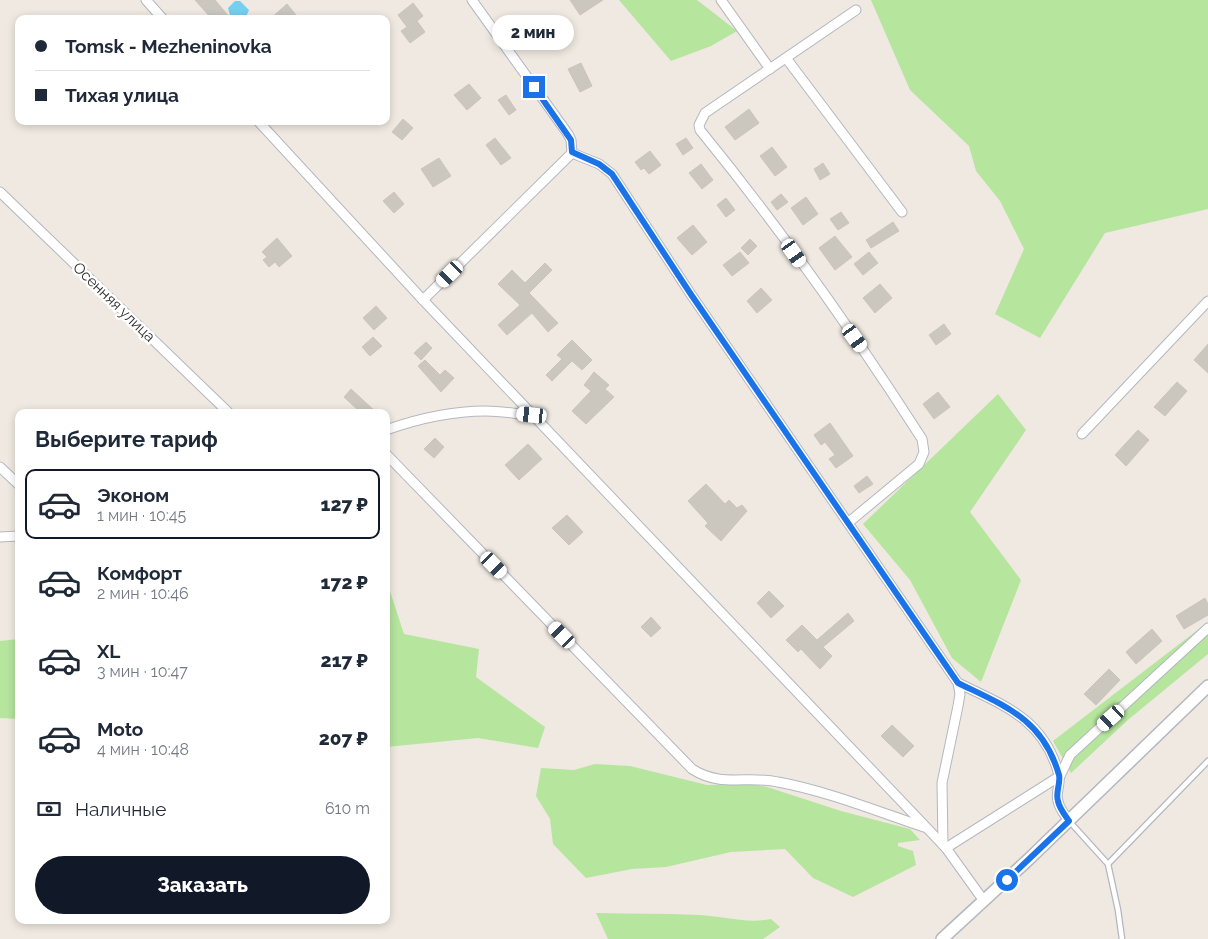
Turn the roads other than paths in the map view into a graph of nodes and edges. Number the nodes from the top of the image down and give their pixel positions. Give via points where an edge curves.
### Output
1 (146, 0) edge
2 (472, 0) edge
3 (721, 0) edge
4 (856, 10) dead end
5 (159, 15) edge
6 (786, 58) junction
7 (770, 68) junction
8 (262, 125) edge
9 (572, 152) junction
10 (0, 192) edge
11 (902, 212) dead end
12 (423, 300) junction
13 (1208, 301) edge
14 (225, 409) edge
15 (532, 415) junction
16 (390, 429) edge
17 (1082, 434) dead end
18 (390, 458) edge
19 (0, 467) edge
20 (15, 481) edge
21 (849, 522) junction
22 (15, 536) edge
23 (0, 537) edge
24 (1208, 628) edge
25 (958, 683) junction
26 (1208, 686) edge
27 (1208, 761) edge
28 (1060, 776) junction
29 (1069, 821) junction
30 (926, 827) junction
31 (945, 847) junction
32 (1108, 864) junction
33 (984, 901) junction
34 (942, 939) edge
35 (1122, 939) edge

1 - 5 street
2 - 9 street via 568,134
3 - 7 street
4 - 6 street
6 - 7 street
6 - 11 street
7 - 21 street via 705,113 700,120 700,130 753,194 875,366 924,446 919,464
8 - 12 street
9 - 12 street
9 - 21 street via 612,174 690,293
10 - 14 street, Осенняя улица
12 - 15 street
13 - 17 street
15 - 16 street via 486,411 456,413
15 - 30 street
18 - 30 street via 692,769 718,780 790,784
19 - 20 street
21 - 25 street
22 - 23 street
24 - 28 street via 1070,755
25 - 28 street via 1029,721 1046,744
25 - 31 street via 958,706 942,783
26 - 29 street
27 - 32 lane
28 - 29 street via 1057,800
28 - 31 street
29 - 32 lane
29 - 33 street
30 - 31 street
31 - 33 street
32 - 35 lane
33 - 34 street

